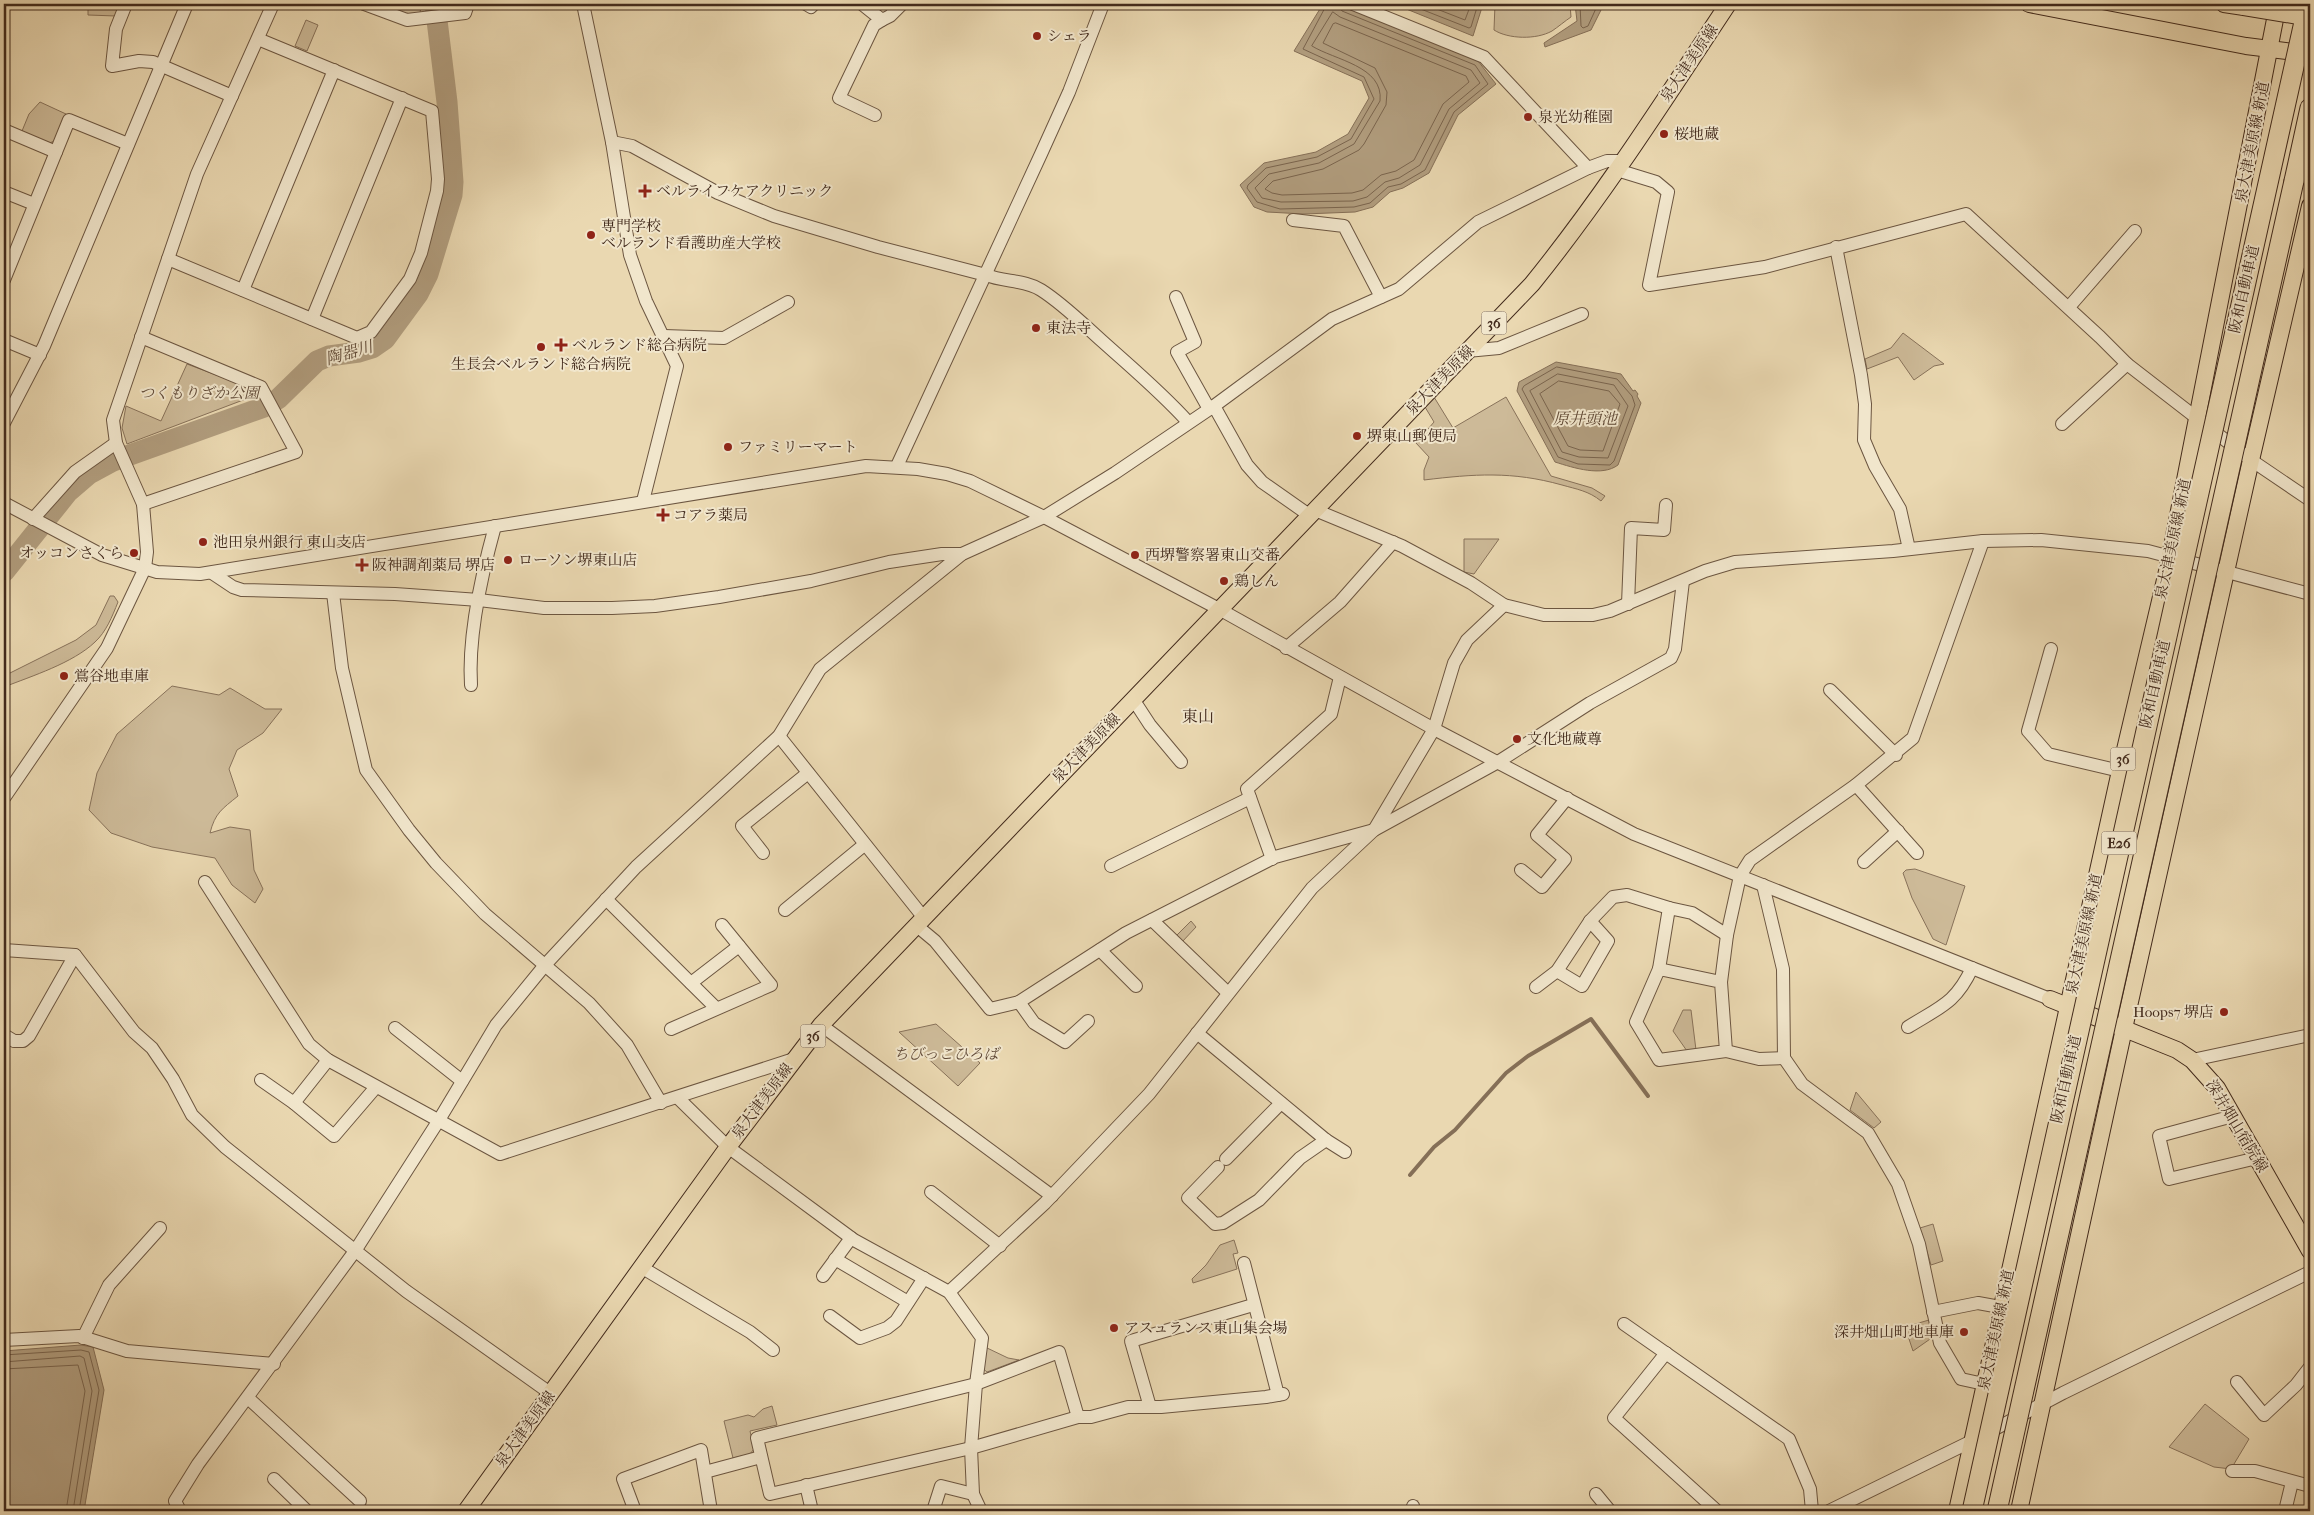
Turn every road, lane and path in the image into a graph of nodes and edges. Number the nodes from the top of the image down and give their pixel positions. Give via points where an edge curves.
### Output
1 (126, 4) edge
2 (187, 4) edge
3 (273, 4) edge
4 (364, 4) edge
5 (468, 4) edge
6 (583, 4) edge
7 (806, 4) edge
8 (814, 4) edge
9 (862, 4) edge
10 (902, 4) edge
11 (1103, 4) edge
12 (1354, 4) edge
13 (1728, 4) edge
14 (2029, 4) edge
15 (2083, 4) edge
16 (2224, 4) edge
17 (2278, 4) edge
18 (2308, 4) edge
19 (2310, 18) edge
20 (882, 20) junction
21 (258, 39) junction
22 (2238, 44) junction
23 (2270, 47) junction
24 (2310, 54) edge
25 (161, 66) junction
26 (334, 70) junction
27 (232, 96) junction
28 (402, 98) junction
29 (2310, 108) edge
30 (875, 115) dead end
31 (4, 130) edge
32 (612, 142) junction
33 (128, 144) junction
34 (56, 152) junction
35 (1620, 166) junction
36 (1588, 168) junction
37 (4, 192) edge
38 (34, 204) junction
39 (2310, 206) edge
40 (1294, 220) dead end
41 (2135, 231) dead end
42 (1836, 247) junction
43 (9, 252) edge
44 (168, 259) junction
45 (986, 275) junction
46 (4, 280) edge
47 (243, 290) junction
48 (1176, 297) dead end
49 (1381, 297) junction
50 (788, 302) dead end
51 (2069, 308) junction
52 (1582, 314) dead end
53 (312, 318) junction
54 (664, 336) junction
55 (140, 337) junction
56 (4, 340) edge
57 (1467, 351) junction
58 (40, 355) junction
59 (2127, 364) junction
60 (1212, 407) junction
61 (2198, 420) junction
62 (1188, 422) junction
63 (4, 423) edge
64 (2062, 424) dead end
65 (121, 453) junction
66 (2251, 460) junction
67 (897, 466) junction
68 (2310, 500) edge
69 (643, 501) junction
70 (4, 503) edge
71 (143, 504) junction
72 (1666, 506) dead end
73 (1312, 512) junction
74 (1044, 516) junction
75 (35, 520) junction
76 (495, 526) junction
77 (1984, 541) junction
78 (1393, 542) junction
79 (1909, 549) junction
80 (962, 554) junction
81 (2170, 555) junction
82 (145, 568) junction
83 (2226, 571) junction
84 (212, 573) junction
85 (1683, 581) junction
86 (333, 593) junction
87 (2310, 594) edge
88 (479, 600) junction
89 (1628, 604) junction
90 (1504, 605) junction
91 (1219, 609) junction
92 (1286, 648) junction
93 (2051, 649) dead end
94 (1340, 677) junction
95 (471, 685) dead end
96 (1830, 690) dead end
97 (1133, 699) junction
98 (1434, 729) junction
99 (779, 736) junction
100 (1896, 755) junction
101 (1181, 762) dead end
102 (1498, 762) junction
103 (2120, 771) junction
104 (808, 774) junction
105 (1856, 785) junction
106 (4, 798) edge
107 (1250, 798) junction
108 (1567, 798) junction
109 (1374, 830) junction
110 (1898, 832) junction
111 (864, 845) junction
112 (763, 853) dead end
113 (1917, 853) dead end
114 (1272, 859) junction
115 (1864, 862) dead end
116 (1111, 866) dead end
117 (1521, 870) dead end
118 (1740, 876) junction
119 (205, 882) dead end
120 (1764, 885) junction
121 (606, 900) junction
122 (1670, 908) junction
123 (785, 910) dead end
124 (1152, 920) junction
125 (1590, 921) junction
126 (921, 922) junction
127 (722, 925) dead end
128 (1727, 935) junction
129 (739, 946) junction
130 (4, 950) edge
131 (1100, 950) junction
132 (75, 955) junction
133 (545, 965) junction
134 (1972, 968) junction
135 (1659, 969) junction
136 (1557, 971) junction
137 (1721, 982) junction
138 (691, 983) junction
139 (1136, 986) dead end
140 (1536, 987) dead end
141 (1228, 993) junction
142 (2050, 999) joint
143 (1019, 1002) junction
144 (2068, 1007) junction
145 (716, 1008) junction
146 (1088, 1021) dead end
147 (821, 1026) junction
148 (1908, 1027) dead end
149 (395, 1028) dead end
150 (671, 1029) dead end
151 (2124, 1029) junction
152 (1197, 1033) junction
153 (4, 1035) edge
154 (2310, 1035) edge
155 (1726, 1051) junction
156 (1784, 1058) junction
157 (794, 1059) junction
158 (328, 1060) junction
159 (2192, 1060) junction
160 (261, 1080) dead end
161 (462, 1081) junction
162 (376, 1087) junction
163 (678, 1098) junction
164 (294, 1103) junction
165 (661, 1103) junction
166 (1281, 1103) junction
167 (2233, 1116) junction
168 (439, 1120) junction
169 (1326, 1140) junction
170 (728, 1147) junction
171 (1345, 1152) dead end
172 (2257, 1158) junction
173 (931, 1192) dead end
174 (1052, 1196) junction
175 (160, 1228) dead end
176 (851, 1238) junction
177 (1000, 1246) junction
178 (355, 1251) junction
179 (2310, 1251) edge
180 (835, 1259) junction
181 (1244, 1263) dead end
182 (641, 1267) junction
183 (2310, 1272) edge
184 (823, 1276) dead end
185 (924, 1278) junction
186 (949, 1292) junction
187 (908, 1302) junction
188 (1254, 1305) junction
189 (2000, 1307) junction
190 (1933, 1312) junction
191 (830, 1316) dead end
192 (1624, 1324) dead end
193 (83, 1338) junction
194 (4, 1340) edge
195 (773, 1350) dead end
196 (1666, 1353) junction
197 (274, 1364) junction
198 (2310, 1367) edge
199 (2236, 1382) dead end
200 (976, 1384) junction
201 (1984, 1384) junction
202 (550, 1394) junction
203 (248, 1398) junction
204 (2042, 1404) junction
205 (1150, 1407) junction
206 (1078, 1417) junction
207 (1972, 1441) junction
208 (971, 1448) junction
209 (761, 1457) junction
210 (2232, 1471) dead end
211 (705, 1472) junction
212 (274, 1478) dead end
213 (2292, 1482) junction
214 (806, 1486) junction
215 (2310, 1486) edge
216 (973, 1494) junction
217 (1596, 1494) dead end
218 (360, 1501) dead end
219 (180, 1511) edge
220 (307, 1511) edge
221 (466, 1511) edge
222 (635, 1511) edge
223 (711, 1511) edge
224 (812, 1511) edge
225 (933, 1511) edge
226 (981, 1511) edge
227 (1610, 1511) edge
228 (1717, 1511) edge
229 (1812, 1511) edge
230 (1829, 1511) edge
231 (1957, 1511) edge
232 (1972, 1511) edge
233 (1997, 1511) edge
234 (2019, 1511) edge
235 (2285, 1511) edge

1 - 25 street via 116,29 112,66 139,61
2 - 25 street
3 - 21 street
4 - 5 street via 407,20 465,13
6 - 32 street
7 - 8 street via 811,7
9 - 20 street
10 - 20 street
11 - 45 street via 1068,92
12 - 36 street via 1484,57
13 - 35 main road, 泉大津美原線 / 36
14 - 22 main road
15 - 22 main road via 2202,28
16 - 19 main road, bridge
17 - 23 main road, 泉大津美原線 新道 / 36
18 - 232 highway, 阪和自動車道 / E26, bridge
20 - 30 street via 874,25 839,98
21 - 26 street
21 - 27 street
22 - 23 main road
23 - 24 main road
23 - 61 main road, 泉大津美原線 新道 / 36
25 - 27 street
25 - 33 street
26 - 28 street
26 - 47 street
27 - 44 street via 197,174
28 - 53 street
28 - 53 street via 432,111 438,169 435,204 416,267 371,332 364,336 357,338
29 - 233 highway, 阪和自動車道 / E26, bridge
31 - 34 street
32 - 45 street via 632,146 718,193 774,216
32 - 54 street via 630,255 646,301
33 - 34 street via 69,120
33 - 58 street
34 - 38 street
35 - 36 street via 1607,161
35 - 42 street via 1656,182 1668,192 1649,285 1765,267
35 - 57 main road, 泉大津美原線 / 36 via 1571,236 1532,284
36 - 49 street via 1478,222 1399,289
37 - 38 street
38 - 43 street
39 - 66 main road
40 - 49 street via 1344,226
41 - 51 street
42 - 51 street via 1966,214
42 - 79 street via 1861,375 1865,404 1864,440 1900,509
43 - 46 street
44 - 47 street
44 - 55 street
45 - 62 street via 1041,290 1169,400
45 - 67 street
47 - 53 street
48 - 60 street via 1195,342 1177,352
49 - 60 street via 1332,319
50 - 54 street via 724,338
51 - 59 street
52 - 57 street via 1499,348
54 - 69 street via 677,366
55 - 65 street via 113,420
55 - 71 street via 261,387 296,452
56 - 58 street
57 - 73 main road, 泉大津美原線 / 36
58 - 63 street
59 - 61 street
59 - 64 street
60 - 62 street
60 - 73 street via 1247,465 1262,482
61 - 66 street
61 - 81 main road, 泉大津美原線 新道 / 36
62 - 74 street via 1116,473
65 - 71 street
65 - 75 street via 75,472
66 - 68 street
66 - 83 main road
67 - 69 street via 866,466
67 - 74 street via 970,481
69 - 76 street
70 - 75 street
71 - 82 street
72 - 89 street via 1664,530 1631,528
73 - 78 street
73 - 91 main road, 泉大津美原線 / 36
74 - 80 street
74 - 91 street
75 - 82 street via 102,555
76 - 84 street
76 - 88 street
77 - 79 street
77 - 81 street via 2041,540
77 - 100 street via 1913,738
78 - 90 street via 1471,583
78 - 92 street via 1340,602
79 - 85 street via 1735,562
80 - 88 street via 889,562 811,581 655,606 544,608
80 - 99 street via 820,669
81 - 83 street
81 - 103 main road, 泉大津美原線 新道 / 36
82 - 84 street via 174,573
82 - 106 street via 107,648
83 - 87 street
83 - 151 main road
84 - 86 street via 242,590
85 - 89 street
85 - 102 street via 1675,650 1671,658 1590,703
86 - 88 street
86 - 133 street via 342,668 366,770 436,863 485,914
88 - 95 street via 469,658
89 - 90 street via 1593,615 1568,616 1544,616
90 - 98 street via 1462,647
91 - 92 street
91 - 97 main road, 泉大津美原線 / 36
92 - 94 street
93 - 103 street via 2028,731 2048,754
94 - 98 street
94 - 107 street via 1331,714 1247,789
96 - 100 street
97 - 101 street
97 - 126 main road, 泉大津美原線 / 36
98 - 102 street
98 - 109 street
99 - 104 street
99 - 121 street via 636,867
100 - 105 street
102 - 108 street
102 - 109 street
103 - 144 main road, 泉大津美原線 新道 / 36
104 - 111 street
104 - 112 street via 742,826
105 - 110 street
105 - 118 street via 1750,860
107 - 114 street
107 - 116 street
108 - 117 street via 1538,835 1565,859 1542,886
108 - 118 street via 1634,834
109 - 114 street
109 - 141 street via 1312,888
110 - 113 street
110 - 115 street
111 - 123 street
111 - 126 street
114 - 124 street
118 - 120 street
118 - 128 street
119 - 158 street via 309,1044
120 - 134 street
120 - 156 street via 1783,969
121 - 133 street
121 - 138 street
122 - 125 street via 1627,895 1613,897
122 - 128 street via 1692,913
122 - 135 street
124 - 131 street
124 - 141 street
125 - 136 street
125 - 136 street via 1608,941 1582,986
126 - 143 street via 990,1009
126 - 147 main road, 泉大津美原線 / 36
127 - 129 street
128 - 137 street
129 - 138 street
129 - 145 street via 771,985
130 - 132 street
131 - 139 street
131 - 143 street
132 - 153 street via 29,1036 22,1041 14,1041
132 - 178 street via 134,1032 152,1048 192,1115 225,1148
133 - 161 street via 496,1025
133 - 165 street via 589,1003 627,1045
134 - 142 street
134 - 148 street via 1953,999
135 - 137 street
135 - 155 street via 1636,1022 1659,1060
136 - 140 street
137 - 155 street
138 - 145 street
141 - 152 street
142 - 144 main road, 深井畑山宿院線
143 - 146 street via 1034,1023 1066,1042
144 - 151 main road, 深井畑山宿院線
144 - 189 main road, 泉大津美原線 新道 / 36
145 - 150 street
147 - 157 main road, 泉大津美原線 / 36
147 - 174 street
149 - 161 street
151 - 159 main road, 深井畑山宿院線 via 2177,1050
151 - 204 main road
152 - 166 street
152 - 174 street via 1149,1094
154 - 159 street
155 - 156 street via 1759,1060
156 - 190 street via 1802,1084 1868,1133 1898,1184 1919,1244
157 - 163 street
157 - 170 main road, 泉大津美原線 / 36
158 - 162 street
158 - 164 street
159 - 167 main road, 深井畑山宿院線 via 2216,1088
160 - 164 street
161 - 168 street
162 - 164 street via 334,1136
162 - 168 street
163 - 165 street
163 - 170 street
165 - 168 street via 500,1154
166 - 169 street
166 - 169 street via 1188,1198 1215,1224 1223,1223 1259,1200 1300,1158
167 - 172 main road, 深井畑山宿院線
167 - 172 street via 2159,1136 2169,1179
168 - 178 street
169 - 171 street
170 - 176 street
170 - 182 main road, 泉大津美原線 / 36
172 - 179 main road, 深井畑山宿院線
173 - 177 street
174 - 177 street
175 - 193 street via 109,1285
176 - 180 street
176 - 185 street
177 - 186 street
178 - 197 street
178 - 202 street
180 - 184 street
180 - 187 street
181 - 188 street
182 - 195 street via 750,1332
182 - 202 main road, 泉大津美原線 / 36
183 - 204 street
185 - 186 street
185 - 187 street
186 - 200 street via 982,1338
187 - 191 street via 887,1328 860,1338
188 - 205 street via 1131,1341
188 - 205 street via 1280,1395
189 - 190 street via 1978,1303
189 - 201 main road, 泉大津美原線 新道 / 36
190 - 201 street via 1940,1343 1961,1380
192 - 196 street
193 - 194 street
193 - 197 street via 127,1351
196 - 228 street via 1614,1418
196 - 229 street via 1789,1439 1810,1489
197 - 203 street
198 - 199 street via 2264,1415
200 - 206 street via 1059,1352
200 - 208 street
200 - 209 street via 757,1438
201 - 207 main road, 泉大津美原線 新道 / 36
202 - 221 main road, 泉大津美原線 / 36
203 - 218 street
203 - 219 street via 198,1464 175,1501
204 - 207 street
204 - 234 main road
205 - 206 street via 1128,1407 1091,1417
206 - 208 street
207 - 230 street
207 - 231 main road, 泉大津美原線 新道 / 36
208 - 214 street
208 - 216 street
209 - 211 street
209 - 214 street via 770,1494
210 - 213 street via 2255,1471
211 - 222 street via 701,1450 623,1479
211 - 223 street
212 - 220 street
213 - 215 street
213 - 235 street
214 - 224 street
216 - 225 street via 941,1486
216 - 226 street
217 - 227 street

